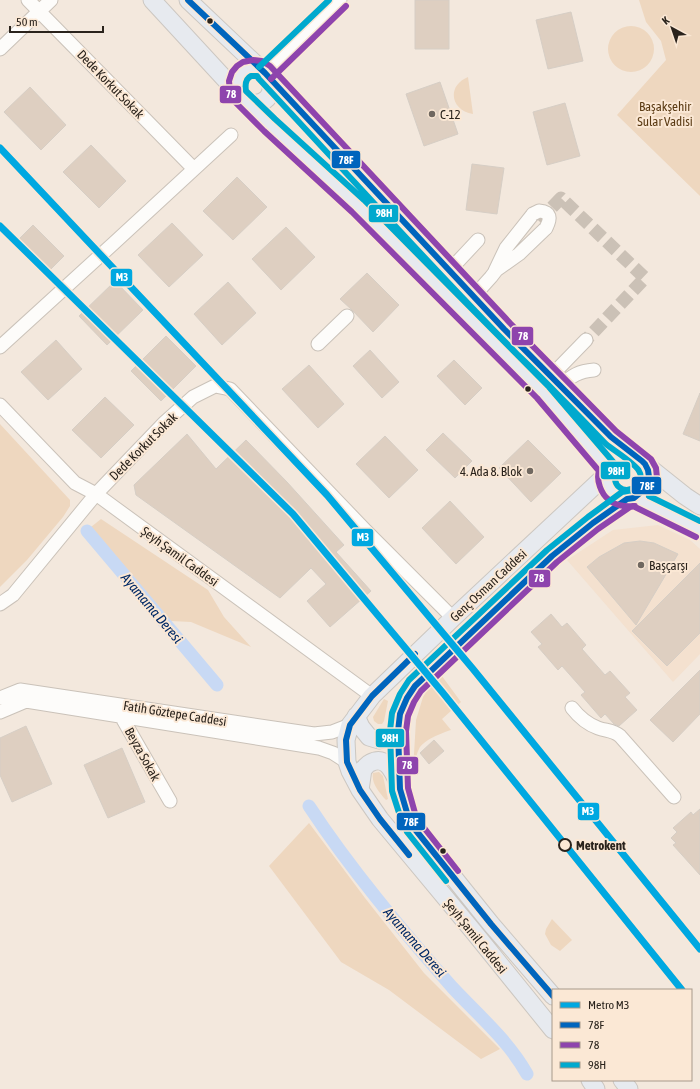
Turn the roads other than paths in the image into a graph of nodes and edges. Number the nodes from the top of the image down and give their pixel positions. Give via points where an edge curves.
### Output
1 (28, 0) edge
2 (51, 0) edge
3 (152, 0) edge
4 (188, 0) edge
5 (340, 0) edge
6 (40, 11) junction
7 (0, 49) edge
8 (265, 73) junction
9 (243, 99) junction
10 (231, 135) dead end
11 (194, 169) junction
12 (478, 240) dead end
13 (509, 252) dead end
14 (449, 271) junction
15 (495, 271) junction
16 (473, 296) junction
17 (346, 316) dead end
18 (586, 340) tunnel mouth
19 (318, 344) dead end
20 (0, 347) edge
21 (594, 370) dead end
22 (556, 381) junction
23 (0, 405) edge
24 (640, 460) junction
25 (607, 472) junction
26 (96, 494) junction
27 (631, 499) junction
28 (700, 506) edge
29 (700, 530) edge
30 (0, 604) edge
31 (453, 618) junction
32 (372, 696) junction
33 (0, 698) edge
34 (572, 708) dead end
35 (122, 710) junction
36 (0, 711) edge
37 (353, 720) junction
38 (398, 731) junction
39 (347, 762) junction
40 (400, 789) junction
41 (360, 790) junction
42 (674, 797) dead end
43 (170, 801) dead end
44 (552, 995) edge
45 (552, 1029) edge
46 (623, 1081) edge
47 (629, 1089) edge

1 - 6 street, Dede Korkut Sokak
2 - 6 street
3 - 9 main road
4 - 8 main road
5 - 8 street
6 - 7 street
6 - 11 street, Dede Korkut Sokak
8 - 9 main road via 249,69 240,74 236,89
8 - 9 main road via 272,88 268,98 259,104
8 - 14 main road
9 - 25 main road via 358,206 543,393
10 - 11 street
11 - 20 street
12 - 14 street
13 - 15 street
14 - 16 main road
15 - 15 street, bridge via 519,254 546,228 550,221 546,212 539,210 533,214 506,248
15 - 16 street
16 - 22 main road
17 - 19 street
18 - 22 street
21 - 22 street
22 - 24 main road via 611,437
23 - 26 street, Şeyh Şamil Caddesi via 75,483
24 - 25 main road via 628,455 622,456 611,463
24 - 27 main road via 648,470 648,483 645,489
24 - 28 main road
25 - 27 main road via 607,482 614,494
25 - 31 main road, Genç Osman Caddesi
26 - 30 street, Dede Korkut Sokak via 13,595
26 - 31 street, Dede Korkut Sokak via 165,422 193,397 215,386 230,389
26 - 32 street, Şeyh Şamil Caddesi
27 - 29 main road
27 - 38 main road, Genç Osman Caddesi via 593,523 552,556 415,686 400,714
31 - 32 main road, Genç Osman Caddesi
32 - 37 main road, Genç Osman Caddesi
33 - 35 street, Fatih Göztepe Caddesi via 20,690
34 - 42 street via 584,721 620,736
35 - 36 street, Fatih Göztepe Caddesi via 26,701
35 - 37 street, Fatih Göztepe Caddesi via 314,734 332,732
35 - 39 street, Fatih Göztepe Caddesi via 319,748
35 - 43 street, Beyza Sokak
37 - 38 main road via 369,737 379,740 389,738
37 - 39 main road, Şeyh Şamil Caddesi via 346,740
38 - 40 main road, Şeyh Şamil Caddesi
39 - 41 main road, Şeyh Şamil Caddesi
40 - 41 main road via 392,769 379,761 370,763 363,769
40 - 44 main road, Şeyh Şamil Caddesi via 414,828
41 - 45 main road, Şeyh Şamil Caddesi via 380,819
46 - 47 main road

